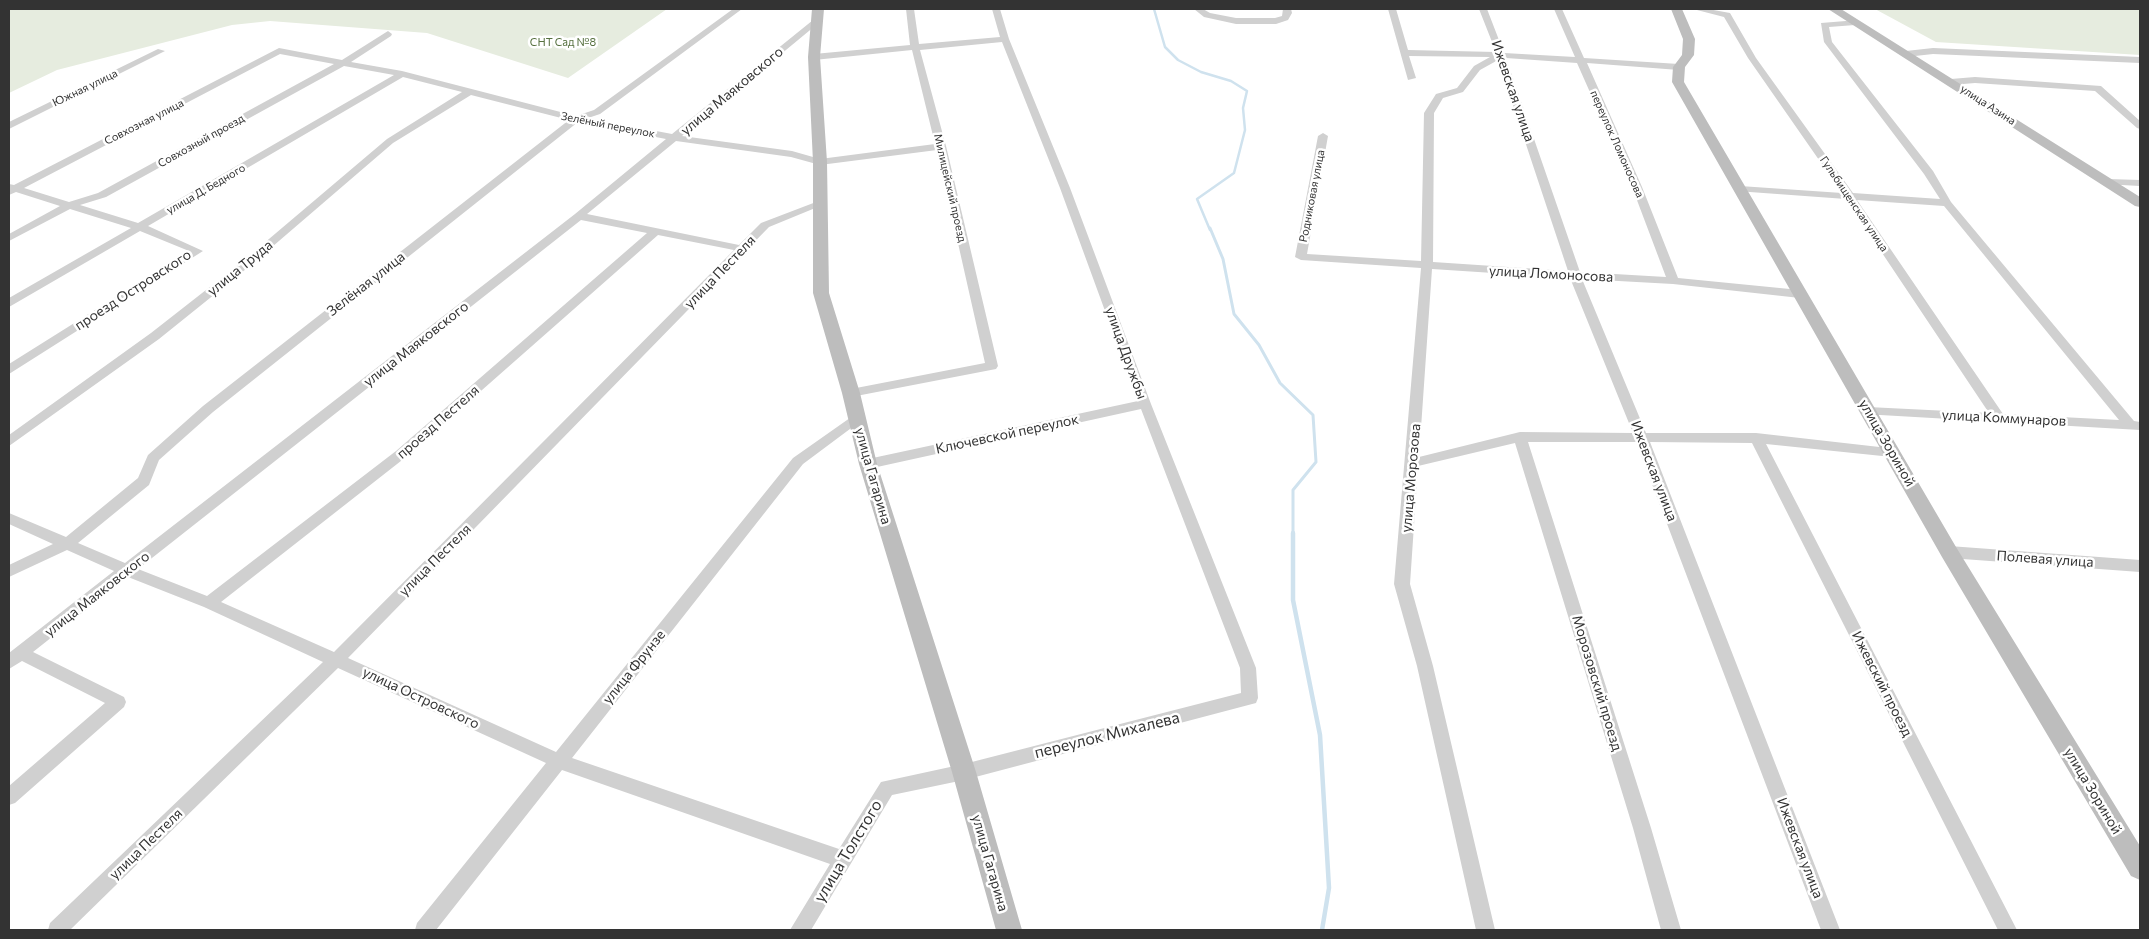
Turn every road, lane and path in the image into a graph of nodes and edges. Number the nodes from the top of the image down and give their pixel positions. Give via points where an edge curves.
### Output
1 (738, 9) edge
2 (910, 9) edge
3 (996, 9) edge
4 (1198, 9) edge
5 (1392, 9) edge
6 (1483, 9) edge
7 (1558, 9) edge
8 (1678, 9) edge
9 (1698, 9) edge
10 (1834, 9) edge
11 (1288, 11) edge
12 (818, 14) edge
13 (1855, 22) junction
14 (388, 34) dead end
15 (1005, 39) junction
16 (915, 48) junction
17 (162, 51) dead end
18 (279, 52) joint
19 (1405, 53) junction
20 (1906, 54) junction
21 (1501, 55) junction
22 (814, 57) junction
23 (2140, 60) edge
24 (1580, 62) junction
25 (343, 63) junction
26 (1679, 68) junction
27 (402, 74) junction
28 (1411, 78) dead end
29 (1951, 82) junction
30 (467, 93) junction
31 (576, 119) junction
32 (9, 126) edge
33 (2140, 126) edge
34 (1323, 136) dead end
35 (676, 138) junction
36 (941, 146) junction
37 (820, 162) junction
38 (2108, 182) junction
39 (2140, 183) edge
40 (11, 189) edge
41 (1740, 189) junction
42 (1849, 195) junction
43 (1947, 202) junction
44 (2140, 203) edge
45 (820, 204) junction
46 (68, 206) junction
47 (579, 216) junction
48 (140, 227) junction
49 (657, 230) junction
50 (9, 238) edge
51 (743, 249) junction
52 (1301, 257) joint
53 (1427, 266) junction
54 (1576, 275) junction
55 (1673, 281) junction
56 (1800, 294) junction
57 (9, 303) edge
58 (9, 370) edge
59 (851, 393) junction
60 (1145, 404) junction
61 (1868, 411) junction
62 (857, 416) junction
63 (1998, 417) junction
64 (2134, 425) edge
65 (1520, 436) junction
66 (1641, 437) junction
67 (1756, 438) junction
68 (9, 441) edge
69 (1892, 452) junction
70 (1412, 463) junction
71 (868, 464) junction
72 (9, 518) edge
73 (67, 544) junction
74 (1950, 552) junction
75 (2140, 566) edge
76 (9, 571) edge
77 (128, 571) junction
78 (209, 603) junction
79 (14, 658) edge
80 (336, 659) junction
81 (1250, 698) joint
82 (559, 761) junction
83 (964, 772) junction
84 (9, 797) edge
85 (2132, 841) edge
86 (842, 859) junction
87 (2140, 868) edge
88 (57, 930) edge
89 (424, 930) edge
90 (800, 930) edge
91 (1009, 930) edge
92 (1485, 930) edge
93 (1671, 930) edge
94 (1832, 930) edge
95 (2008, 930) edge

1 - 31 street, Зелёная улица via 596,112
2 - 16 street, Милицейский проезд
3 - 15 street, улица Дружбы
4 - 11 street via 1207,15 1236,21 1276,20 1285,18
5 - 19 street
6 - 21 street, Ижевская улица
7 - 24 street, переулок Ломоносова
8 - 26 main road via 1689,39 1688,55
9 - 42 street, Гульбищенская улица via 1727,15 1752,58
10 - 13 main road, улица Азина
12 - 22 main road, улица Гагарина
12 - 35 street, улица Маяковского
13 - 20 main road, улица Азина
13 - 43 street via 1824,25 1828,42 1929,173
14 - 25 street, Совхозный проезд
15 - 16 street
15 - 60 street, улица Дружбы via 1065,188
16 - 22 street
16 - 36 street, Милицейский проезд
17 - 32 street, Южная улица
18 - 25 street, Зелёный переулок
18 - 40 street, Совхозная улица
19 - 21 street
19 - 28 street
20 - 23 street via 1934,50
20 - 29 main road, улица Азина
21 - 24 street
21 - 53 street, улица Морозова via 1477,68 1460,90 1439,96 1429,113
21 - 54 street, Ижевская улица
22 - 37 main road, улица Гагарина
24 - 26 street
24 - 55 street, переулок Ломоносова via 1637,187
25 - 27 street, Зелёный переулок
25 - 46 street, Совхозный проезд via 102,195
26 - 41 main road, улица Зориной via 1678,82
27 - 30 street, Зелёный переулок
27 - 48 street, улица Д. Бедного
29 - 33 street via 1982,80 2098,88
29 - 38 main road, улица Азина
30 - 31 street, Зелёный переулок
30 - 68 street, улица Труда via 390,141 240,269 155,336
31 - 35 street, Зелёный переулок
31 - 73 street, Зелёная улица via 208,409 153,458 144,482
34 - 52 street, Родниковая улица
35 - 37 street, Зелёный переулок via 792,154
35 - 47 street, улица Маяковского
36 - 37 street, Зелёный переулок
36 - 59 street, Милицейский проезд via 992,366
37 - 45 main road, улица Гагарина
38 - 39 street
38 - 44 main road, улица Азина
40 - 46 street, проезд Островского
41 - 42 street
41 - 56 main road, улица Зориной
42 - 43 street
42 - 63 street, Гульбищенская улица
43 - 64 street
45 - 51 street, улица Пестеля via 765,225
45 - 59 main road, улица Гагарина via 821,293
46 - 48 street, проезд Островского
46 - 50 street, Совхозный проезд
47 - 49 street
47 - 77 street, улица Маяковского
48 - 57 street, улица Д. Бедного
48 - 58 street, проезд Островского via 197,251
49 - 51 street
49 - 78 street, проезд Пестеля via 401,454
51 - 80 street, улица Пестеля
52 - 53 street, улица Ломоносова
53 - 54 street, улица Ломоносова
53 - 70 street, улица Морозова
54 - 55 street, улица Ломоносова
54 - 66 street, Ижевская улица
55 - 56 street, улица Ломоносова
56 - 61 main road, улица Зориной
59 - 62 main road, улица Гагарина
60 - 71 street, Ключевской переулок
60 - 81 street, улица Дружбы via 1248,668
61 - 63 street, улица Коммунаров
61 - 69 main road, улица Зориной
62 - 71 main road, улица Гагарина
62 - 82 street, улица Фрунзе via 798,461
63 - 64 street, улица Коммунаров
65 - 66 street
65 - 70 street
65 - 93 street, Морозовский проезд
66 - 67 street
66 - 94 street, Ижевская улица
67 - 69 street
67 - 95 street, Ижевский проезд
69 - 74 main road, улица Зориной
70 - 92 street, улица Морозова via 1402,584 1425,666
71 - 83 main road, улица Гагарина
72 - 73 street, улица Островского
73 - 76 street, Зелёная улица
73 - 77 street, улица Островского
74 - 75 street, Полевая улица
74 - 85 main road, улица Зориной
77 - 78 street, улица Островского
77 - 79 street, улица Маяковского
78 - 80 street, улица Островского
79 - 84 street via 118,702
80 - 82 street, улица Островского
80 - 88 street, улица Пестеля
81 - 83 street, переулок Михалева
82 - 86 street, улица Островского
82 - 89 street, улица Фрунзе
83 - 86 street, улица Толстого via 887,788
83 - 91 main road, улица Гагарина
85 - 87 main road, улица Зориной
86 - 90 street, улица Толстого

